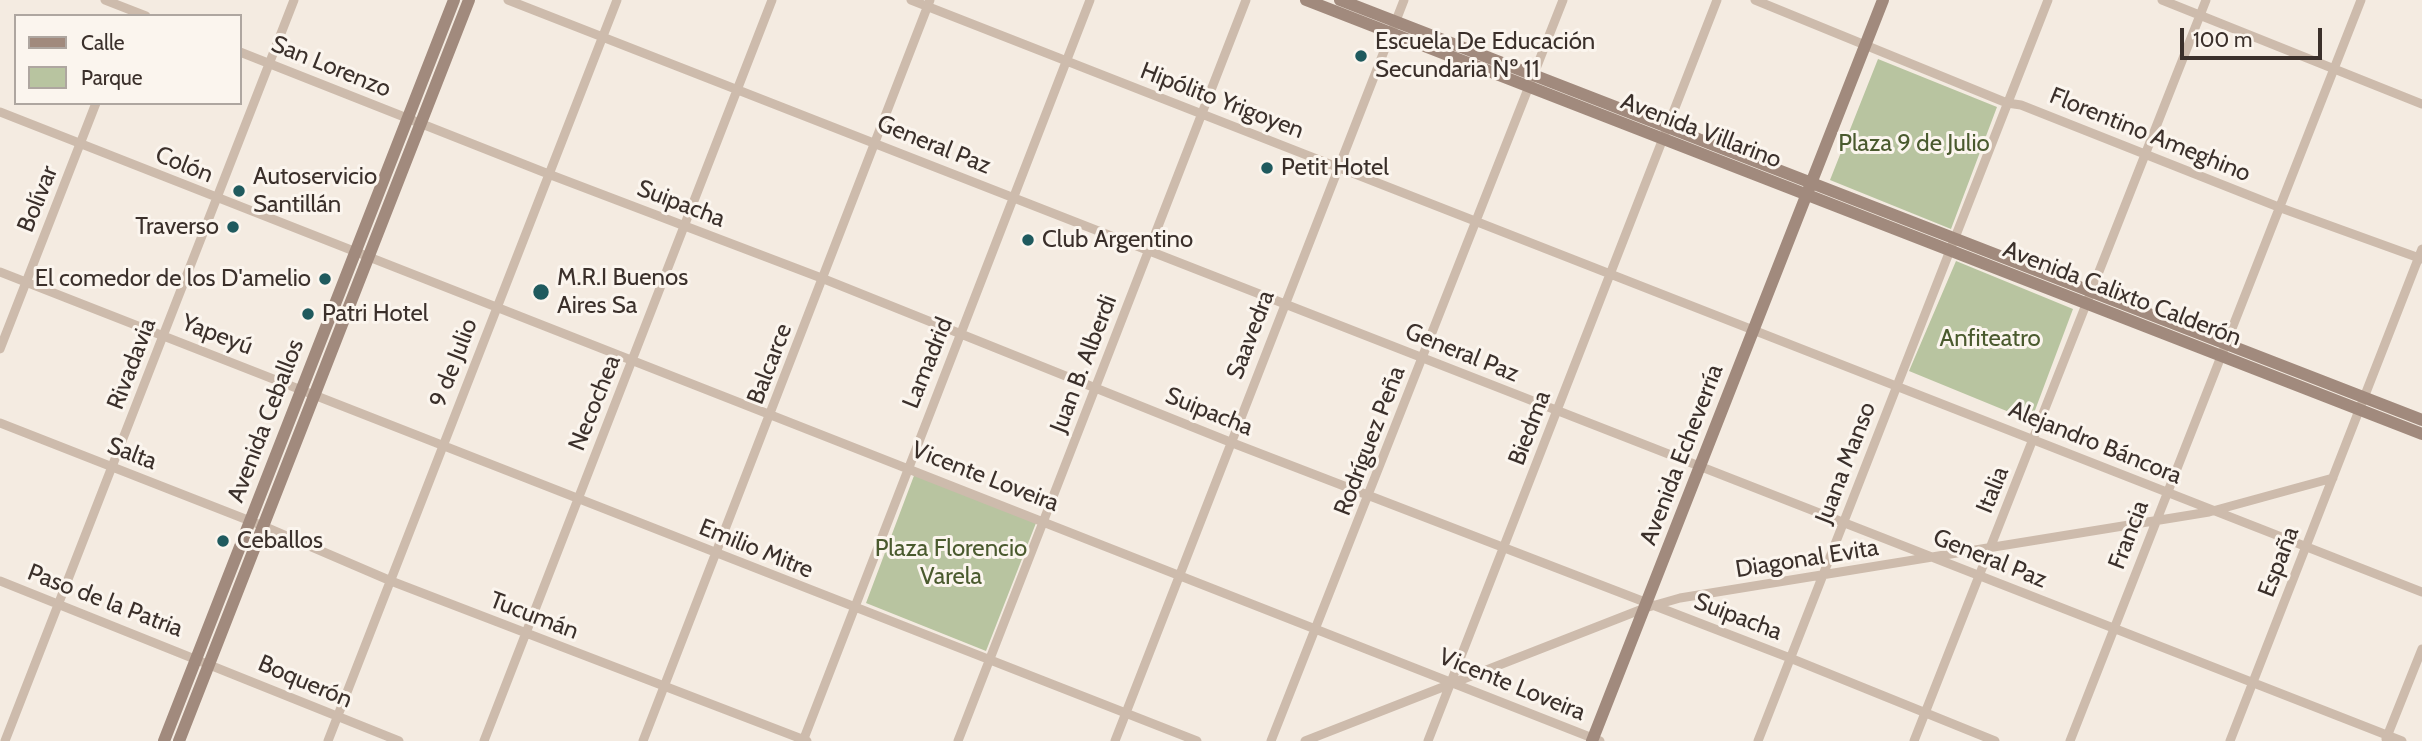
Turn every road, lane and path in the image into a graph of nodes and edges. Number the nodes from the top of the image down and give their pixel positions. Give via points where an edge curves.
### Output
1 (105, 0) edge
2 (136, 0) edge
3 (294, 0) edge
4 (454, 0) edge
5 (469, 0) edge
6 (508, 0) edge
7 (617, 0) edge
8 (772, 0) edge
9 (911, 0) edge
10 (1090, 0) edge
11 (1246, 0) edge
12 (1306, 0) edge
13 (1340, 0) edge
14 (1404, 0) edge
15 (1563, 0) edge
16 (1717, 0) edge
17 (1755, 0) edge
18 (1883, 0) edge
19 (2049, 0) edge
20 (2162, 0) edge
21 (2206, 0) edge
22 (2361, 0) edge
23 (929, 3) edge
24 (131, 13) edge
25 (2200, 15) junction
26 (1393, 27) junction
27 (603, 36) junction
28 (1865, 44) junction
29 (242, 53) edge
30 (1066, 61) junction
31 (269, 63) junction
32 (2335, 70) junction
33 (1530, 81) junction
34 (737, 90) junction
35 (2007, 103) junction
36 (2422, 104) edge
37 (95, 105) edge
38 (0, 112) edge
39 (1201, 113) junction
40 (414, 121) junction
41 (1665, 134) junction
42 (876, 142) junction
43 (80, 144) junction
44 (2144, 153) junction
45 (1338, 167) junction
46 (551, 176) junction
47 (1809, 189) junction
48 (1013, 197) junction
49 (217, 199) junction
50 (2281, 208) junction
51 (1476, 222) junction
52 (684, 226) junction
53 (1953, 244) junction
54 (1149, 250) junction
55 (355, 252) junction
56 (2421, 256) edge
57 (368, 258) junction
58 (0, 272) edge
59 (1611, 274) junction
60 (824, 279) junction
61 (26, 282) junction
62 (2087, 298) junction
63 (1284, 303) junction
64 (496, 308) junction
65 (1754, 330) junction
66 (961, 334) junction
67 (163, 335) junction
68 (0, 349) edge
69 (2224, 350) junction
70 (1423, 359) junction
71 (632, 362) junction
72 (1095, 386) junction
73 (1896, 386) junction
74 (302, 389) junction
75 (315, 394) junction
76 (2361, 403) junction
77 (1557, 412) junction
78 (771, 415) junction
79 (2422, 420) edge
80 (0, 423) edge
81 (2422, 434) edge
82 (2034, 440) junction
83 (1230, 442) junction
84 (443, 444) junction
85 (112, 467) junction
86 (1700, 467) junction
87 (907, 468) junction
88 (2333, 478) junction
89 (2167, 491) junction
90 (1370, 495) junction
91 (578, 498) junction
92 (2209, 512) junction
93 (251, 521) junction
94 (1045, 521) junction
95 (2156, 521) junction
96 (1843, 522) junction
97 (263, 526) junction
98 (1504, 547) junction
99 (1990, 548) junction
100 (2305, 549) junction
101 (715, 554) junction
102 (1936, 557) junction
103 (1980, 574) junction
104 (1180, 575) junction
105 (1822, 576) junction
106 (0, 581) edge
107 (391, 581) junction
108 (2422, 592) edge
109 (59, 604) junction
110 (1649, 605) junction
111 (853, 609) junction
112 (1317, 629) junction
113 (2113, 630) junction
114 (525, 634) junction
115 (2422, 649) edge
116 (197, 658) junction
117 (1790, 658) junction
118 (991, 660) junction
119 (210, 663) junction
120 (1453, 683) junction
121 (2253, 683) junction
122 (664, 686) junction
123 (1126, 712) junction
124 (1924, 715) junction
125 (338, 717) junction
126 (0, 738) edge
127 (2386, 738) edge
128 (804, 740) edge
129 (1595, 740) edge
130 (6, 741) edge
131 (164, 741) edge
132 (179, 741) edge
133 (328, 741) edge
134 (399, 741) edge
135 (484, 741) edge
136 (643, 741) edge
137 (958, 741) edge
138 (1115, 741) edge
139 (1197, 741) edge
140 (1271, 741) edge
141 (1305, 741) edge
142 (1428, 741) edge
143 (1758, 741) edge
144 (1914, 741) edge
145 (1995, 741) edge
146 (2070, 741) edge
147 (2230, 741) edge
148 (2402, 741) edge

1 - 24 street
2 - 24 street
3 - 31 street, Rivadavia
4 - 40 main road, Avenida Ceballos
5 - 40 main road, Avenida Ceballos
6 - 27 street, General Paz
7 - 27 street, 9 de Julio
8 - 34 street, Necochea
9 - 23 street, Hipólito Yrigoyen
10 - 30 street, Lamadrid
11 - 39 street, Juan B. Alberdi
12 - 26 main road, Avenida Villarino
13 - 26 main road, Avenida Villarino
14 - 26 street, Saavedra
15 - 33 street, Rodríguez Peña
16 - 41 street, Biedma
17 - 28 street, Florentino Ameghino
18 - 28 main road, Avenida Echeverría
19 - 35 street, Juana Manso
20 - 25 street
21 - 25 street, Italia
22 - 32 street, Francia
23 - 30 street, Hipólito Yrigoyen
23 - 42 street, Balcarce
25 - 32 street
25 - 44 street, Italia
26 - 33 main road, Avenida Villarino
26 - 45 street, Saavedra
27 - 34 street, General Paz
27 - 46 street, 9 de Julio
28 - 35 street, Florentino Ameghino
28 - 47 main road, Avenida Echeverría
29 - 31 street, San Lorenzo
30 - 39 street, Hipólito Yrigoyen
30 - 48 street, Lamadrid
31 - 40 street, San Lorenzo
31 - 49 street, Rivadavia
32 - 36 street
32 - 50 street, Francia
33 - 41 main road, Avenida Villarino
33 - 51 street, Rodríguez Peña
34 - 42 street, General Paz
34 - 52 street, Necochea
35 - 44 street, Florentino Ameghino
35 - 53 street, Juana Manso
37 - 43 street, Bolívar
38 - 43 street, Colón
39 - 45 street, Hipólito Yrigoyen
39 - 54 street, Juan B. Alberdi
40 - 46 street, Suipacha
40 - 55 main road, Avenida Ceballos
40 - 57 main road, Avenida Ceballos
41 - 47 main road, Avenida Villarino
41 - 59 street, Biedma
42 - 48 street, General Paz
42 - 60 street, Balcarce
43 - 49 street, Colón
43 - 61 street, Bolívar
44 - 50 street, Florentino Ameghino
44 - 62 street, Italia
45 - 51 street, Hipólito Yrigoyen
45 - 63 street, Saavedra
46 - 52 street, Suipacha
46 - 64 street, 9 de Julio
47 - 53 main road, Avenida Calixto Calderón
47 - 65 main road, Avenida Echeverría
48 - 54 street, General Paz
48 - 66 street, Lamadrid
49 - 55 street, Colón
49 - 67 street, Rivadavia
50 - 56 street, Florentino Ameghino
50 - 69 street, Francia
51 - 59 street, Hipólito Yrigoyen
51 - 70 street, Rodríguez Peña
52 - 60 street, Suipacha
52 - 71 street, Necochea
53 - 62 main road, Avenida Calixto Calderón
53 - 73 street, Juana Manso
54 - 63 street, General Paz
54 - 72 street, Juan B. Alberdi
55 - 57 street, Vicente Loveira
55 - 74 main road, Avenida Ceballos
56 - 76 street, España
57 - 64 street, Vicente Loveira
57 - 75 main road, Avenida Ceballos
58 - 61 street, Yapeyú
59 - 65 street, Hipólito Yrigoyen
59 - 77 street, Biedma
60 - 66 street, Suipacha
60 - 78 street, Balcarce
61 - 67 street, Yapeyú
61 - 68 street, Bolívar
62 - 69 main road, Avenida Calixto Calderón
62 - 82 street, Italia
63 - 70 street, General Paz
63 - 83 street, Saavedra
64 - 71 street, Vicente Loveira
64 - 84 street, 9 de Julio
65 - 73 street, Alejandro Báncora
65 - 86 main road, Avenida Echeverría
66 - 72 street, Suipacha
66 - 87 street, Lamadrid
67 - 74 street, Yapeyú
67 - 85 street, Rivadavia
69 - 76 main road, Avenida Calixto Calderón
69 - 89 street, Francia
70 - 77 street, General Paz
70 - 90 street, Rodríguez Peña
71 - 78 street, Vicente Loveira
71 - 91 street, Necochea
72 - 83 street, Suipacha
72 - 94 street, Juan B. Alberdi
73 - 82 street, Alejandro Báncora
73 - 96 street, Juana Manso
74 - 75 street, Emilio Mitre
74 - 93 main road, Avenida Ceballos
75 - 84 street, Emilio Mitre
75 - 97 main road, Avenida Ceballos
76 - 79 main road, Avenida Calixto Calderón
76 - 81 main road, Avenida Calixto Calderón
76 - 88 street, España
77 - 86 street, General Paz
77 - 98 street, Biedma
78 - 87 street, Vicente Loveira
78 - 101 street, Balcarce
80 - 85 street, Salta
82 - 89 street, Alejandro Báncora
82 - 99 street, Italia
83 - 90 street, Suipacha
83 - 104 street, Saavedra
84 - 91 street, Emilio Mitre
84 - 107 street, 9 de Julio
85 - 93 street, Salta
85 - 109 street, Rivadavia
86 - 96 street, General Paz
86 - 110 main road, Avenida Echeverría
87 - 94 street, Vicente Loveira
87 - 111 street, Lamadrid
88 - 92 street, Diagonal Evita
88 - 100 street, España
89 - 92 street, Alejandro Báncora
89 - 95 street, Francia
90 - 98 street, Suipacha
90 - 112 street, Rodríguez Peña
91 - 101 street, Emilio Mitre
91 - 114 street, Necochea
92 - 95 street, Diagonal Evita
92 - 100 street, Alejandro Báncora
93 - 97 street, Tucumán
93 - 116 main road, Avenida Ceballos
94 - 104 street, Vicente Loveira
94 - 118 street, Juan B. Alberdi
95 - 99 street, Diagonal Evita
95 - 113 street, Francia
96 - 102 street, General Paz
96 - 105 street, Juana Manso
97 - 107 street, Tucumán
97 - 119 main road, Avenida Ceballos
98 - 110 street, Suipacha
98 - 120 street, Biedma
99 - 102 street, Diagonal Evita
99 - 103 street, Italia
100 - 108 street, Alejandro Báncora
100 - 121 street, España
101 - 111 street, Emilio Mitre
101 - 122 street, Balcarce
102 - 103 street, General Paz
102 - 105 street, Diagonal Evita
103 - 113 street, General Paz
103 - 124 street, Italia
104 - 112 street, Vicente Loveira
104 - 123 street, Saavedra
105 - 110 street, Diagonal Evita
105 - 117 street, Juana Manso
106 - 109 street, Paso de la Patria
107 - 114 street, Tucumán
107 - 125 street, 9 de Julio
109 - 116 street, Paso de la Patria
109 - 130 street, Rivadavia
110 - 117 street, Suipacha
110 - 120 street, Diagonal Evita
110 - 129 main road, Avenida Echeverría
111 - 118 street, Emilio Mitre
111 - 128 street, Lamadrid
112 - 120 street, Vicente Loveira
112 - 140 street, Rodríguez Peña
113 - 121 street, General Paz
113 - 146 street, Francia
114 - 122 street, Tucumán
114 - 135 street, Necochea
115 - 127 street
116 - 119 street, Boquerón
116 - 131 main road, Avenida Ceballos
117 - 124 street, Suipacha
117 - 143 street, Juana Manso
118 - 123 street, Emilio Mitre
118 - 137 street, Juan B. Alberdi
119 - 125 street, Boquerón
119 - 132 main road, Avenida Ceballos
120 - 129 street, Vicente Loveira
120 - 141 street, Diagonal Evita
120 - 142 street, Biedma
121 - 127 street, General Paz
121 - 147 street, España
122 - 128 street, Tucumán
122 - 136 street, Balcarce
123 - 138 street, Saavedra
123 - 139 street, Emilio Mitre
124 - 144 street, Italia
124 - 145 street, Suipacha
125 - 133 street, 9 de Julio
125 - 134 street, Boquerón
126 - 130 street
127 - 148 street, General Paz

